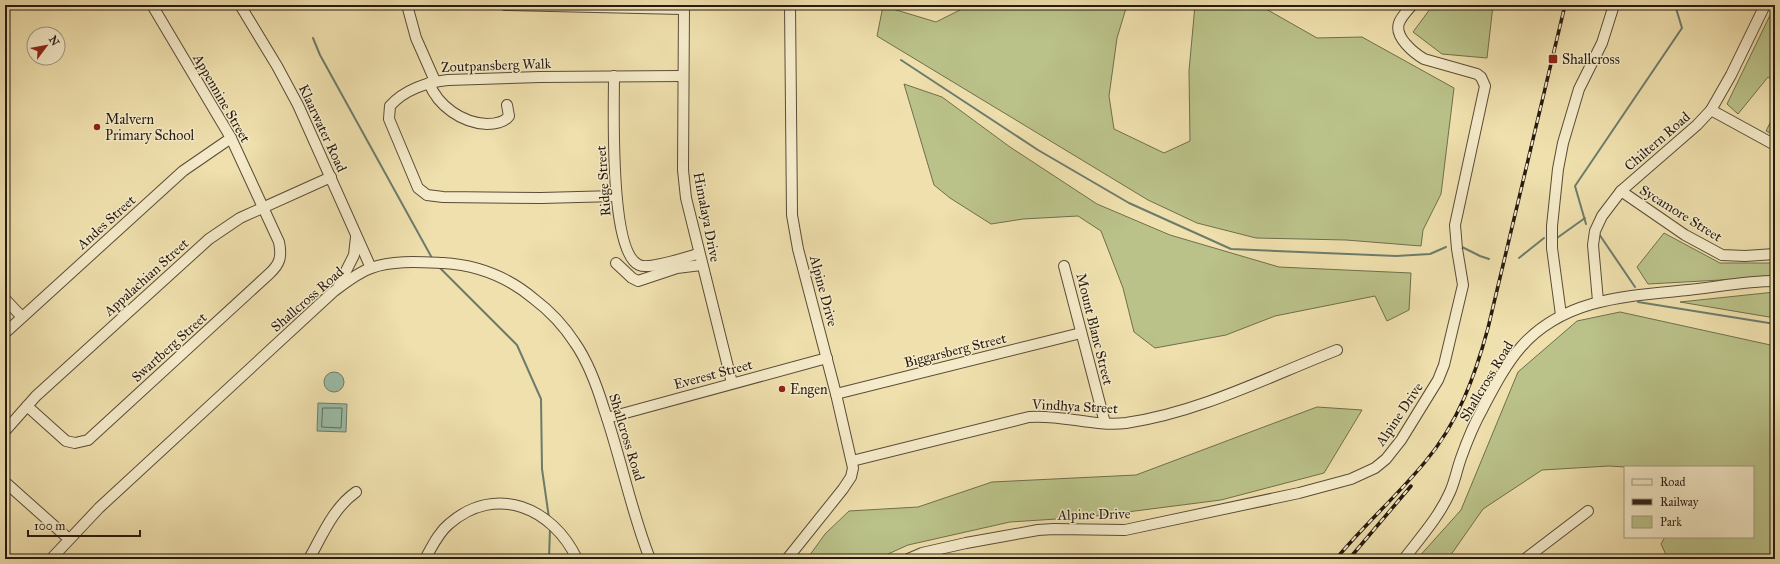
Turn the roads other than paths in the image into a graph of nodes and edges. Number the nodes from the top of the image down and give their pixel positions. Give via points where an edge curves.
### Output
1 (152, 5) edge
2 (240, 5) edge
3 (407, 5) edge
4 (505, 5) edge
5 (790, 5) edge
6 (1412, 5) edge
7 (1614, 5) edge
8 (1765, 5) edge
9 (684, 7) edge
10 (614, 76) junction
11 (683, 76) junction
12 (432, 82) junction
13 (507, 105) dead end
14 (1711, 110) junction
15 (231, 138) junction
16 (1775, 145) edge
17 (331, 177) junction
18 (1621, 191) junction
19 (616, 196) junction
20 (263, 207) junction
21 (356, 235) junction
22 (698, 254) junction
23 (1775, 254) edge
24 (616, 263) dead end
25 (701, 265) junction
26 (1064, 266) dead end
27 (371, 268) junction
28 (1775, 281) edge
29 (337, 289) junction
30 (5, 299) edge
31 (1598, 301) junction
32 (1561, 315) junction
33 (22, 317) junction
34 (5, 333) edge
35 (1081, 333) junction
36 (1337, 350) dead end
37 (827, 358) junction
38 (732, 383) junction
39 (836, 394) junction
40 (27, 406) junction
41 (608, 418) junction
42 (1105, 423) junction
43 (5, 431) edge
44 (852, 461) junction
45 (5, 482) edge
46 (356, 492) dead end
47 (1588, 511) dead end
48 (69, 539) junction
49 (51, 559) edge
50 (309, 559) edge
51 (425, 559) edge
52 (577, 559) edge
53 (650, 559) edge
54 (787, 559) edge
55 (908, 559) edge
56 (1404, 559) edge
57 (1525, 559) edge

1 - 15 street, Appennine Street
2 - 17 street, Klaarwater Road via 287,82
3 - 12 street
4 - 9 street
5 - 37 street, Alpine Drive via 792,215 798,249
6 - 55 street, Alpine Drive via 1399,23 1401,38 1424,59 1476,74 1481,77 1485,86 1455,225 1462,285 1444,365 1428,398 1386,459 1363,475 1334,484 1162,523 1125,530 1054,529 1020,533 941,548
7 - 32 street via 1602,43 1579,89 1558,169 1552,248
8 - 14 street, Chiltern Road
9 - 11 street, Himalaya Drive
10 - 11 street, Zoutpansberg Walk
10 - 12 street, Zoutpansberg Walk via 465,78
10 - 19 street, Ridge Street
11 - 22 street, Himalaya Drive via 684,184
12 - 13 street via 433,93 441,102 460,117 472,122 502,122 509,116
12 - 19 street, Zoutpansberg Walk via 400,97 390,106 388,112 418,188 427,195 541,198
14 - 16 street
14 - 18 street, Chiltern Road
15 - 20 street, Appennine Street
15 - 33 street, Andes Street via 183,171
17 - 20 street, Appalachian Street
17 - 21 street, Klaarwater Road
18 - 23 street, Sycamore Street via 1685,235 1719,253 1730,256
18 - 31 street, Chiltern Road via 1602,216 1595,231 1594,259
19 - 22 street, Ridge Street via 626,251 634,262 651,266
20 - 40 street, Appalachian Street via 240,218 210,239
20 - 40 street, Swartberg Street via 280,246 281,259 278,266 96,433 82,442 66,441
21 - 27 street, Klaarwater Road
21 - 29 street via 354,255
22 - 25 street, Himalaya Drive
24 - 25 street via 638,281 677,268
25 - 38 street, Himalaya Drive
26 - 35 street, Mount Blanc Street
27 - 29 street, Shallcross Road
27 - 41 street, Shallcross Road via 407,262 475,267 500,277 528,294 546,308 576,343 595,381
28 - 31 street, Shallcross Road via 1655,292
29 - 48 street, Shallcross Road via 129,480
30 - 33 street
31 - 32 street, Shallcross Road
32 - 56 street, Shallcross Road via 1533,334 1510,362 1470,435 1449,494
33 - 34 street, Andes Street
35 - 39 street, Biggarsberg Street
35 - 42 street, Mount Blanc Street
36 - 42 street, Vindhya Street via 1187,410 1125,423
37 - 38 street, Everest Street
37 - 39 street, Alpine Drive
38 - 41 street, Everest Street
39 - 44 street, Alpine Drive
40 - 43 street, Appalachian Street
41 - 53 street, Shallcross Road
42 - 44 street, Vindhya Street via 1029,417
44 - 54 street, Alpine Drive via 851,477
45 - 48 street
46 - 50 street via 336,512
47 - 57 street
48 - 49 street, Shallcross Road
51 - 52 street via 440,534 458,517 475,508 503,504 525,508 550,521 563,535

